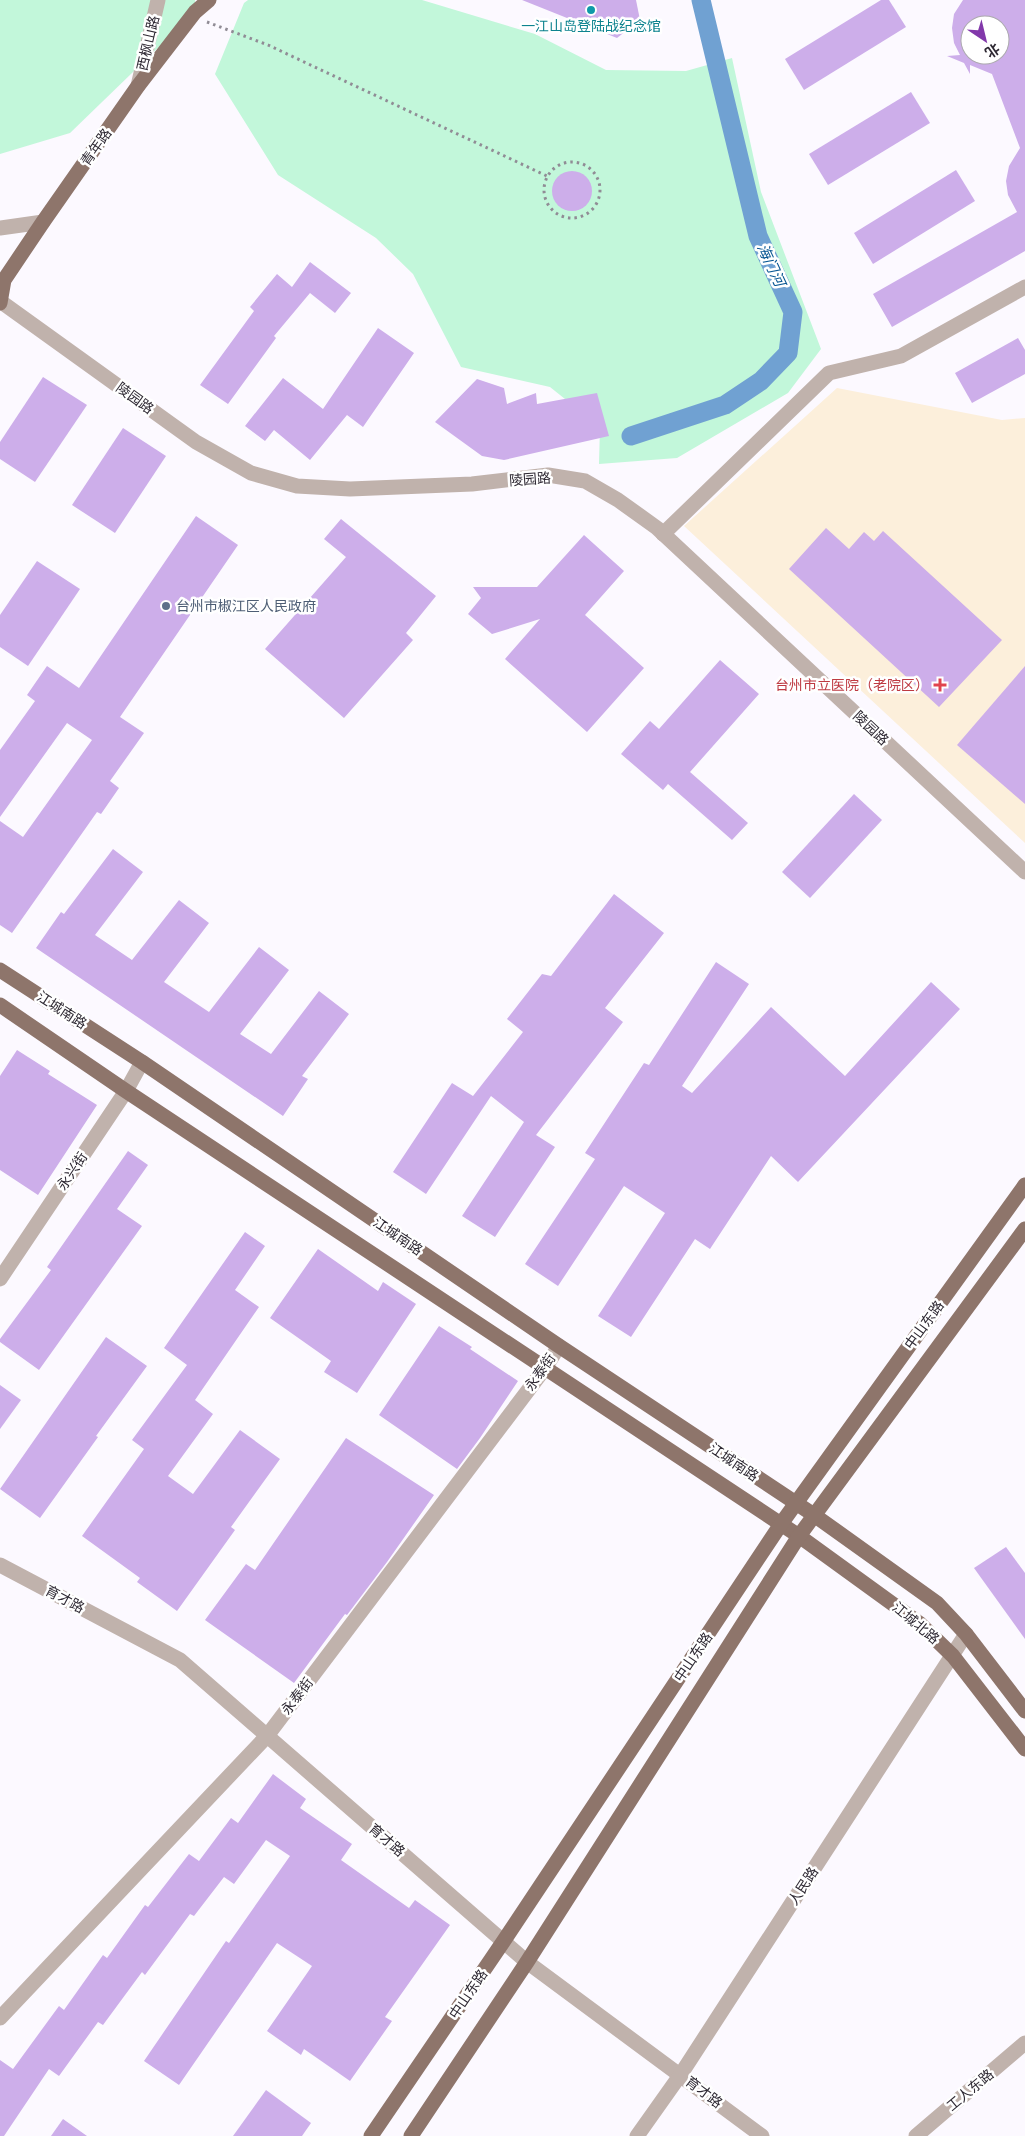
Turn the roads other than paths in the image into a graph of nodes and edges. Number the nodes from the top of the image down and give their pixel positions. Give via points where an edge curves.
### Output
1 (158, 0) edge
2 (209, 0) edge
3 (138, 86) junction
4 (44, 222) junction
5 (0, 228) edge
6 (2, 281) edge
7 (1025, 287) edge
8 (0, 302) edge
9 (663, 534) junction
10 (1025, 872) edge
11 (0, 970) edge
12 (0, 1005) edge
13 (142, 1062) junction
14 (126, 1091) junction
15 (1025, 1185) edge
16 (1025, 1229) edge
17 (0, 1279) edge
18 (559, 1346) junction
19 (545, 1368) junction
20 (796, 1503) junction
21 (814, 1515) junction
22 (781, 1524) junction
23 (799, 1536) junction
24 (0, 1564) edge
25 (966, 1634) junction
26 (953, 1656) junction
27 (1025, 1711) edge
28 (267, 1736) junction
29 (1025, 1749) edge
30 (503, 1942) junction
31 (527, 1962) junction
32 (0, 2018) edge
33 (1025, 2043) edge
34 (680, 2074) junction
35 (370, 2136) edge
36 (411, 2136) edge
37 (637, 2136) edge
38 (762, 2136) edge
39 (916, 2136) edge

1 - 3 street, 西枫山路
2 - 3 main road, 青年路 via 195,12
3 - 4 main road, 青年路
4 - 5 street
4 - 6 main road, 青年路
6 - 8 main road, 青年路
7 - 9 street via 901,356 829,374
8 - 9 street, 陵园路 via 196,442 251,473 297,486 350,489 472,484 557,476 585,481 618,500
9 - 10 street, 陵园路
11 - 13 main road, 江城南路
12 - 14 main road, 江城南路
13 - 14 street, 永兴街
13 - 18 main road, 江城南路
14 - 17 street, 永兴街
14 - 19 main road, 江城南路
15 - 20 main road, 中山东路
16 - 21 main road, 中山东路
18 - 19 street, 永泰街
18 - 20 main road, 江城南路
19 - 22 main road, 江城南路
19 - 28 street, 永泰街
20 - 21 main road, 江城北路
20 - 22 main road, 中山东路
21 - 23 main road, 中山东路
21 - 25 main road, 江城北路 via 937,1604
22 - 23 main road, 江城北路
22 - 30 main road, 中山东路
23 - 26 main road, 江城北路 via 919,1623
23 - 31 main road, 中山东路
24 - 28 street, 育才路 via 180,1660
25 - 26 street, 人民路
25 - 27 main road, 江城北路
26 - 29 main road, 江城北路
26 - 34 street, 人民路
28 - 30 street, 育才路
28 - 32 street, 永泰街
30 - 31 street, 育才路
30 - 35 main road, 中山东路
31 - 34 street, 育才路
31 - 36 main road, 中山东路
33 - 39 street, 工人东路
34 - 37 street, 人民路
34 - 38 street, 育才路

